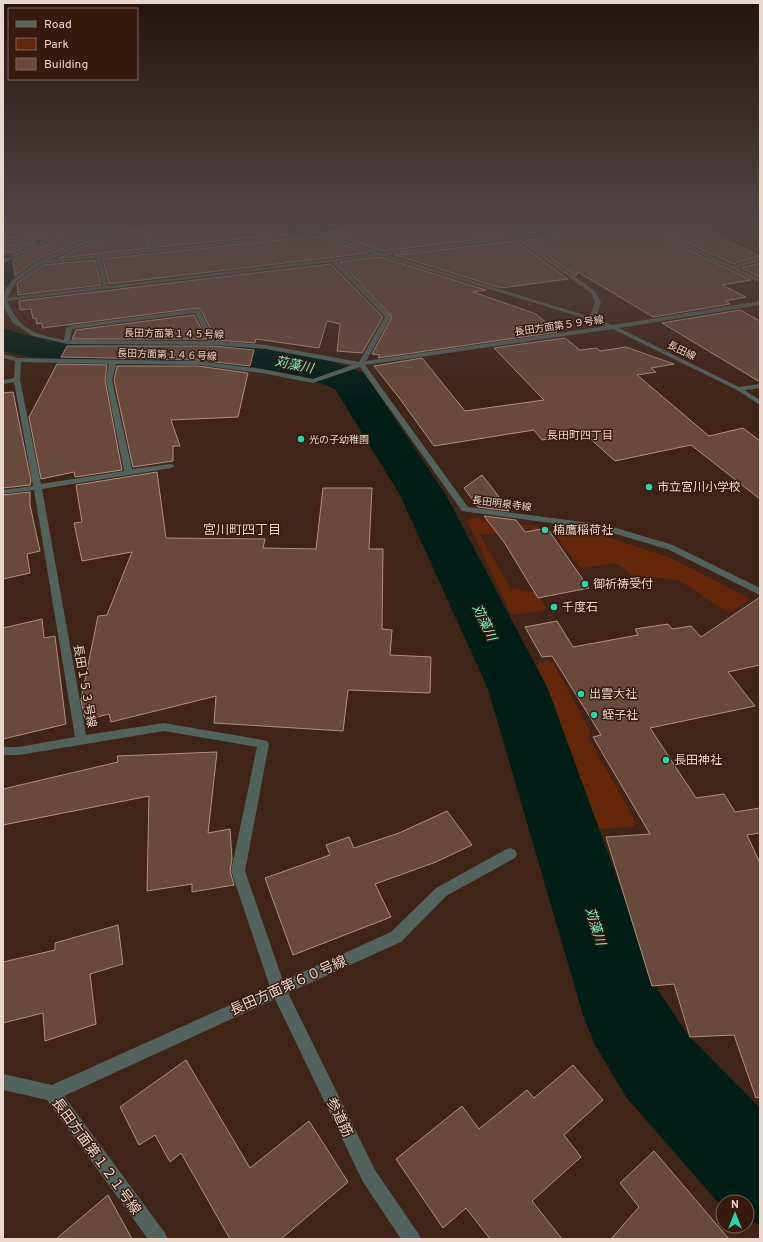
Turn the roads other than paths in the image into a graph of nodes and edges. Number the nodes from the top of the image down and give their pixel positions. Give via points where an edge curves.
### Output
1 (13, 282) edge
2 (105, 282) edge
3 (148, 282) edge
4 (354, 282) edge
5 (471, 282) edge
6 (579, 282) edge
7 (106, 287) junction
8 (3, 300) edge
9 (760, 303) edge
10 (592, 319) junction
11 (613, 327) junction
12 (68, 342) junction
13 (213, 343) junction
14 (3, 356) edge
15 (18, 360) junction
16 (113, 362) junction
17 (361, 364) junction
18 (17, 380) junction
19 (3, 382) edge
20 (760, 386) edge
21 (740, 389) junction
22 (760, 403) edge
23 (171, 466) dead end
24 (128, 471) junction
25 (38, 488) junction
26 (3, 492) edge
27 (760, 592) edge
28 (81, 740) junction
29 (3, 751) edge
30 (510, 854) dead end
31 (278, 990) junction
32 (3, 1082) edge
33 (52, 1093) junction
34 (159, 1239) edge
35 (412, 1239) edge

1 - 8 street
2 - 7 street
3 - 7 street
4 - 17 street via 388,317
5 - 10 street, 長田線
6 - 10 street via 593,292 598,303
7 - 8 street
8 - 12 street, 長田方面第１４５号線 via 17,324 34,334
9 - 11 street, 長田方面第５９号線
10 - 11 street, 長田線
11 - 17 street, 長田方面第５９号線
11 - 21 street, 長田線
12 - 13 street, 長田方面第１４５号線
12 - 13 street via 69,328 197,311
13 - 17 street, 長田方面第１４５号線 via 266,347
14 - 15 street
15 - 16 street, 長田方面第１４６号線
15 - 18 street, 長田１５３号線
16 - 17 street, 長田方面第１４６号線 via 198,363 313,381
16 - 24 street via 109,380
17 - 27 street, 長田明泉寺線 via 465,509 603,527 670,547
18 - 19 street
18 - 25 street, 長田１５３号線
20 - 21 street
21 - 22 street, 長田線
23 - 24 street
24 - 25 street
25 - 26 street
25 - 28 street, 長田１５３号線
28 - 29 street via 19,751
28 - 31 street, 長田１５３号線 via 164,727 263,744 238,871
30 - 31 street, 長田方面第６０号線 via 441,892 396,937
31 - 33 street, 長田方面第６０号線
31 - 35 street, 参道筋 via 369,1176
32 - 33 street, 長田方面第１２１号線
33 - 34 street, 長田方面第１２１号線

